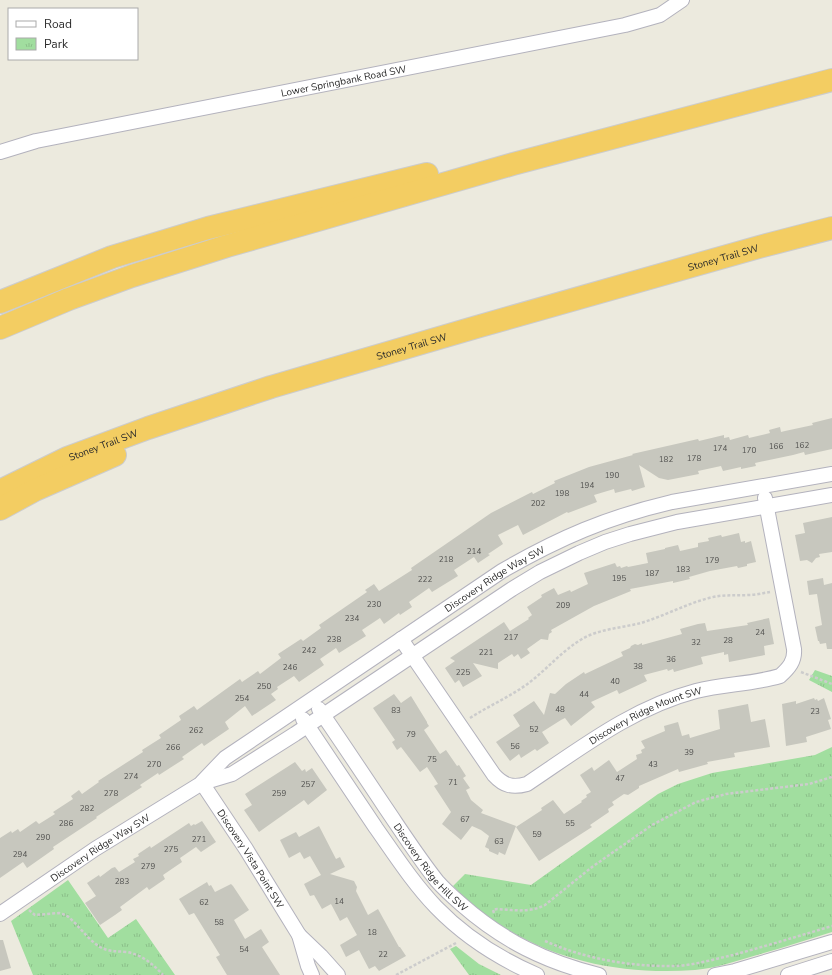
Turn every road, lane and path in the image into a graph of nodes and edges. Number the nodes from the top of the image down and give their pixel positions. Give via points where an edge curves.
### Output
1 (682, 0) edge
2 (832, 80) edge
3 (0, 152) edge
4 (513, 164) junction
5 (832, 228) edge
6 (0, 302) edge
7 (0, 328) edge
8 (271, 387) junction
9 (832, 474) edge
10 (763, 487) junction
11 (0, 491) edge
12 (832, 495) edge
13 (767, 507) junction
14 (0, 509) edge
15 (571, 534) junction
16 (579, 553) junction
17 (772, 592) dead end
18 (401, 639) junction
19 (413, 656) junction
20 (790, 666) junction
21 (832, 684) edge
22 (312, 700) junction
23 (297, 710) junction
24 (324, 716) junction
25 (468, 719) dead end
26 (308, 726) junction
27 (832, 777) edge
28 (202, 783) junction
29 (21, 900) junction
30 (0, 914) edge
31 (499, 918) dead end
32 (832, 926) edge
33 (299, 935) junction
34 (540, 939) dead end
35 (832, 942) edge
36 (456, 943) dead end
37 (832, 962) edge
38 (762, 969) edge
39 (163, 975) edge
40 (312, 975) edge
41 (338, 975) edge
42 (396, 975) edge
43 (537, 975) edge
44 (599, 975) edge
45 (716, 975) edge
46 (788, 975) edge

1 - 3 street, Lower Springbank Road SW via 660,15 625,25 36,141
2 - 4 highway
4 - 6 highway via 438,171 208,228 112,256
4 - 7 highway via 132,276
5 - 8 highway, Stoney Trail SW
8 - 11 highway, Stoney Trail SW via 67,458
8 - 14 highway via 238,410 141,444 35,490
9 - 10 street, Discovery Ridge Way SW
10 - 13 street
10 - 15 street, Discovery Ridge Way SW via 672,502 604,521
12 - 13 street, Discovery Ridge Way SW
13 - 16 street, Discovery Ridge Way SW via 654,527
13 - 20 street via 794,648 795,655
15 - 16 street
15 - 18 street, Discovery Ridge Way SW via 502,571
16 - 19 street, Discovery Ridge Way SW via 512,589
17 - 25 path via 712,597 648,620 583,639 530,682
18 - 19 street, Discovery Ridge Mount SW
18 - 22 street, Discovery Ridge Way SW
19 - 20 street, Discovery Ridge Mount SW via 494,775 500,782 509,786 527,784 615,725 641,711 697,691 780,676
19 - 24 street, Discovery Ridge Way SW
20 - 21 path
22 - 23 street, Discovery Ridge Way SW
22 - 24 street, Discovery Ridge Hill SW
23 - 26 street, Discovery Ridge Hill SW
23 - 28 street, Discovery Ridge Way SW via 225,758
24 - 26 street, Discovery Ridge Way SW
24 - 44 street, Discovery Ridge Hill SW via 417,854 448,892 474,916 523,948 561,964
26 - 28 street, Discovery Ridge Way SW via 232,774
26 - 43 street, Discovery Ridge Hill SW via 409,876 437,908 466,934 497,955
27 - 31 path via 809,784 726,794 696,802 652,825 592,867 545,905 528,910 493,910
28 - 29 street, Discovery Ridge Way SW via 133,825
28 - 33 street, Discovery Vista Point SW
29 - 30 street, Discovery Ridge Way SW
29 - 39 path via 35,915 66,915 99,947 142,958
32 - 34 path via 714,959 677,966 610,960 582,954
33 - 40 street, Discovery Vista Point SW
33 - 41 street, Discovery Vista Point SW
35 - 38 street
36 - 42 path
37 - 46 street
38 - 45 street

